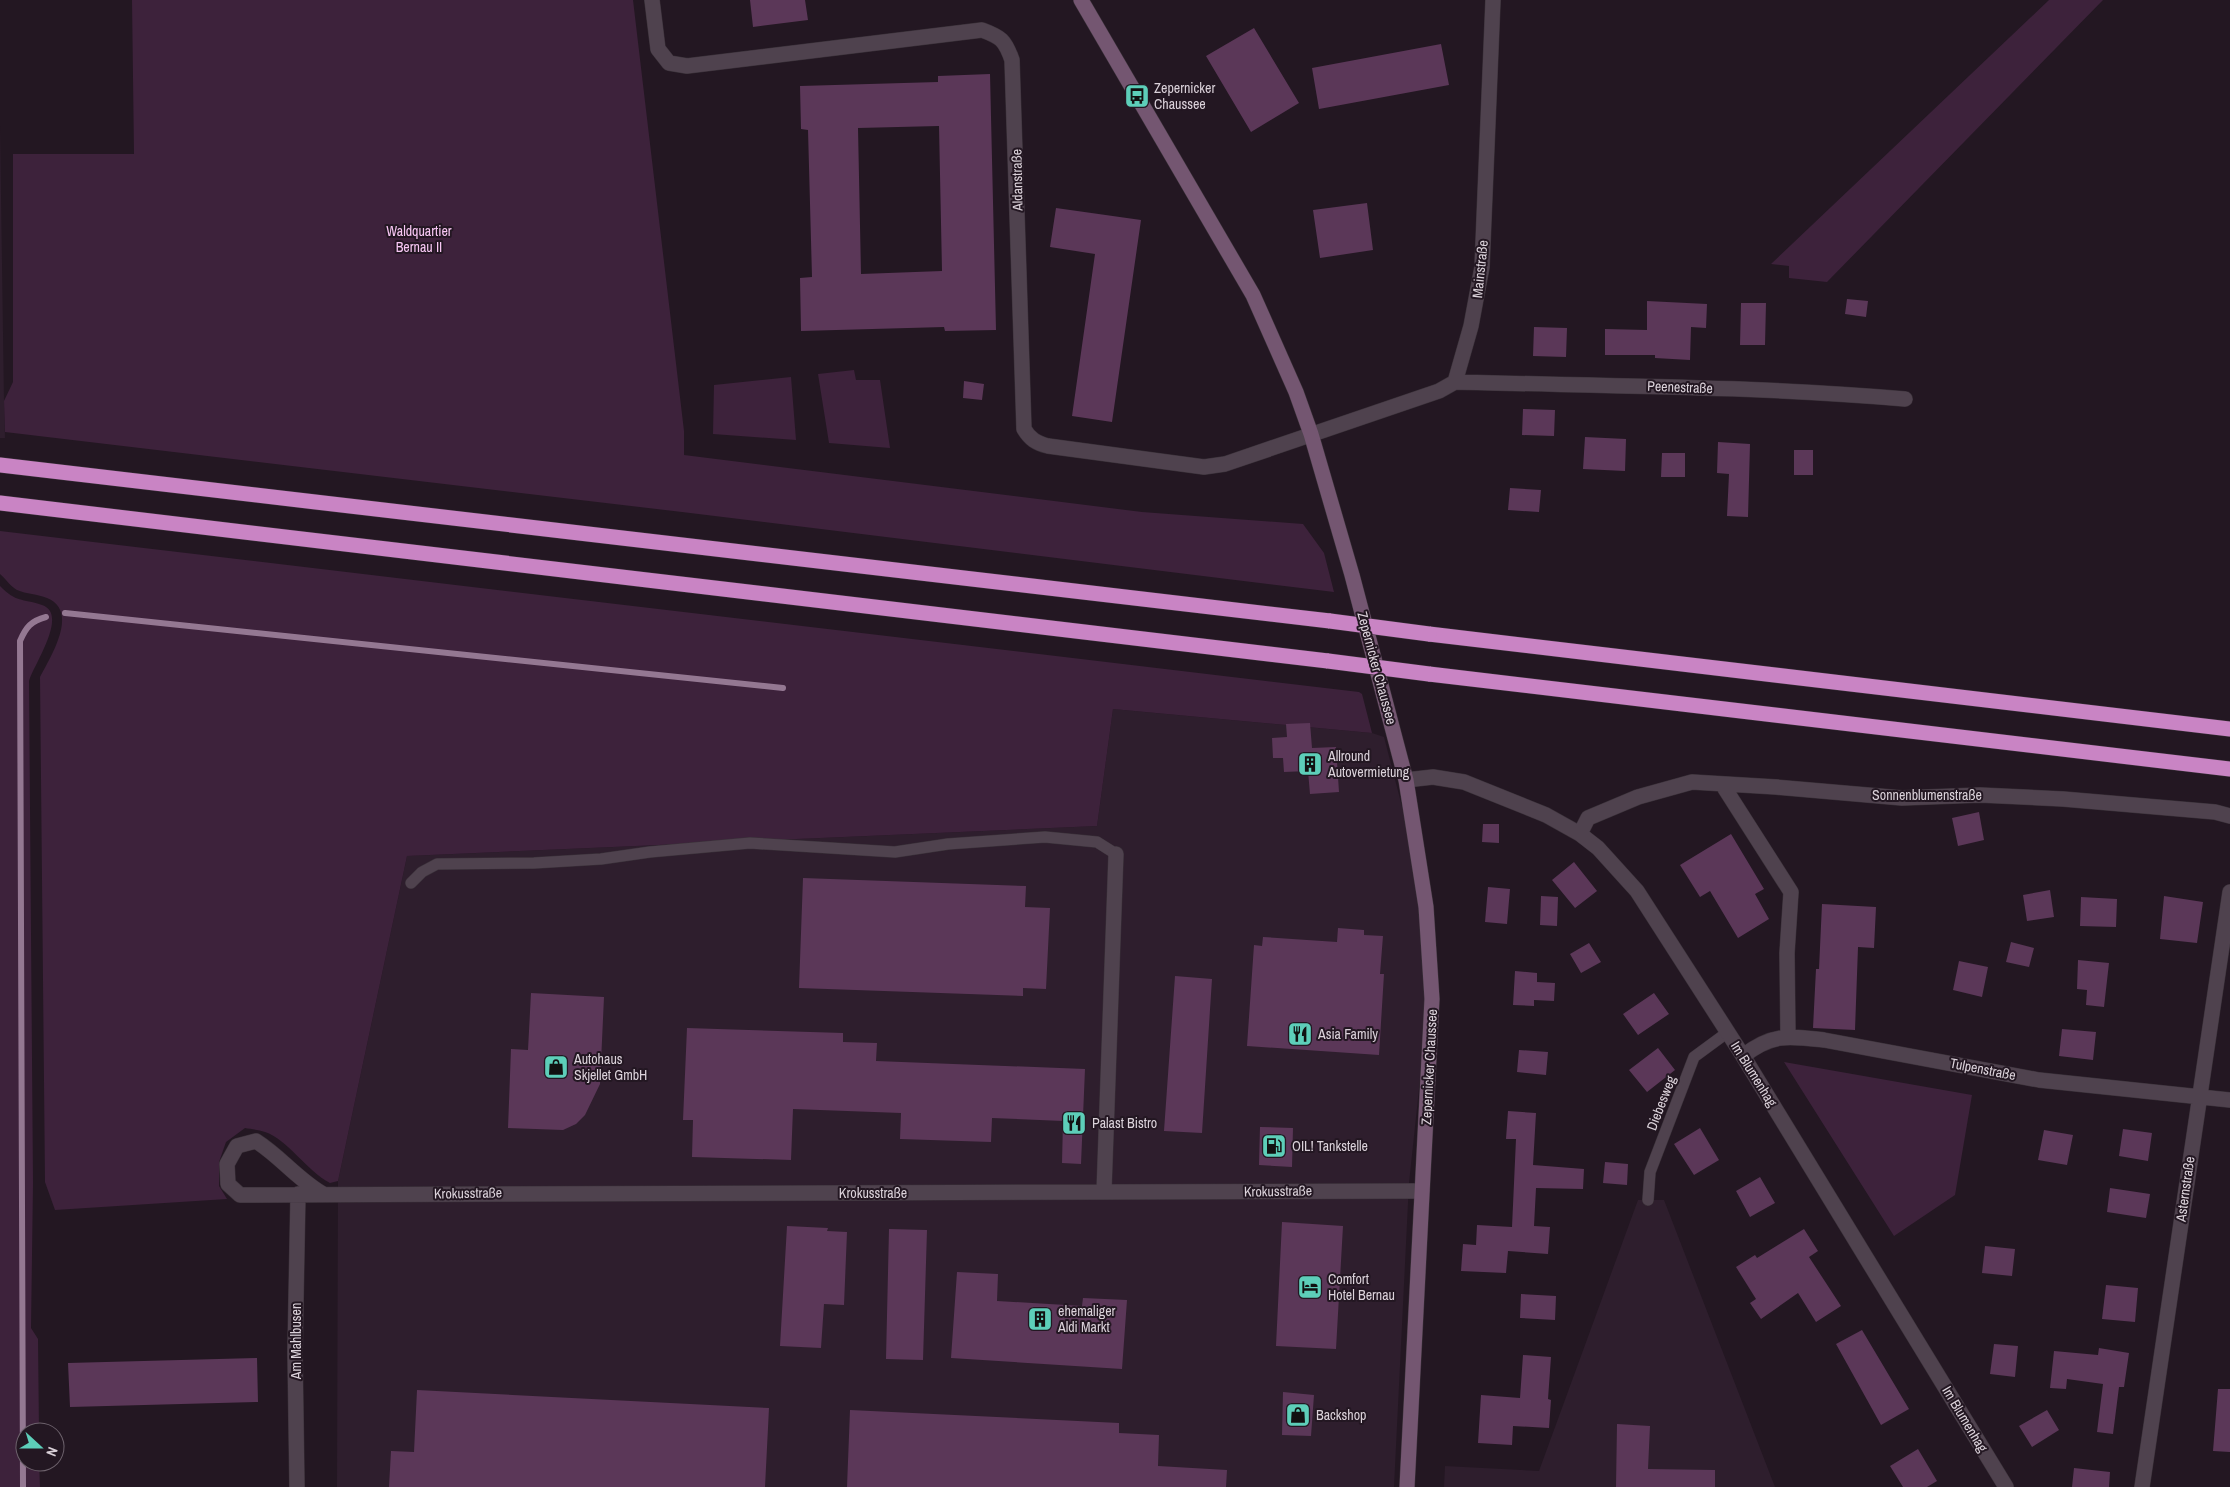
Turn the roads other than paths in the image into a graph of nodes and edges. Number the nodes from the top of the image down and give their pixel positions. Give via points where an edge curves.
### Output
1 (652, 0) edge
2 (1081, 0) edge
3 (1493, 0) edge
4 (1455, 382) junction
5 (1905, 399) dead end
6 (1311, 434) junction
7 (0, 466) edge
8 (0, 503) edge
9 (2230, 729) edge
10 (2230, 769) edge
11 (1406, 780) junction
12 (1722, 784) junction
13 (2230, 816) edge
14 (1580, 834) junction
15 (1116, 854) joint
16 (411, 883) dead end
17 (2230, 892) edge
18 (1728, 1032) junction
19 (1788, 1036) junction
20 (1743, 1056) junction
21 (2198, 1097) junction
22 (2230, 1100) edge
23 (1104, 1191) junction
24 (1422, 1191) junction
25 (298, 1194) junction
26 (323, 1194) junction
27 (1648, 1200) dead end
28 (297, 1487) edge
29 (1407, 1487) edge
30 (2006, 1487) edge
31 (2142, 1487) edge

1 - 6 street, Aldanstraße via 658,48 669,64 687,66 982,30 998,36 1007,46 1012,60 1022,406 1024,429 1029,438 1048,446 1204,467 1225,464
2 - 6 main road, Zepernicker Chaussee via 1252,295 1296,392
3 - 4 street, Mainstraße via 1482,267 1472,326
4 - 5 street, Peenestraße via 1706,387
4 - 6 street via 1439,391
6 - 11 main road, Zepernicker Chaussee
7 - 9 highway, bridge
8 - 10 highway, bridge
11 - 14 street, Im Blumenhag via 1433,777 1464,782 1546,815
11 - 24 main road, Zepernicker Chaussee via 1426,907 1432,998
12 - 13 street, Sonnenblumenstraße via 1902,798 1980,795 2063,799
12 - 14 street, Sonnenblumenstraße via 1692,782 1638,797 1588,818
12 - 19 street via 1791,892
14 - 18 street, Im Blumenhag via 1598,848 1637,891
15 - 16 lane via 1097,842 1045,837 948,844 895,852 750,843 601,859 438,864 422,872
15 - 23 street
17 - 21 street, Asternstraße
18 - 20 street, Im Blumenhag
18 - 27 lane, Diebesweg via 1694,1057 1650,1172
19 - 20 street, Tulpenstraße via 1758,1044
19 - 21 street, Tulpenstraße via 2039,1080
20 - 30 street, Im Blumenhag
21 - 22 street, Tulpenstraße
21 - 31 street, Asternstraße
23 - 24 street, Krokusstraße
23 - 26 street, Krokusstraße
24 - 29 main road, Zepernicker Chaussee
25 - 26 street, Krokusstraße
25 - 26 street, Krokusstraße via 240,1195 228,1184 227,1164 237,1146 256,1141 274,1152 307,1185
25 - 28 street, Am Mahlbusen

